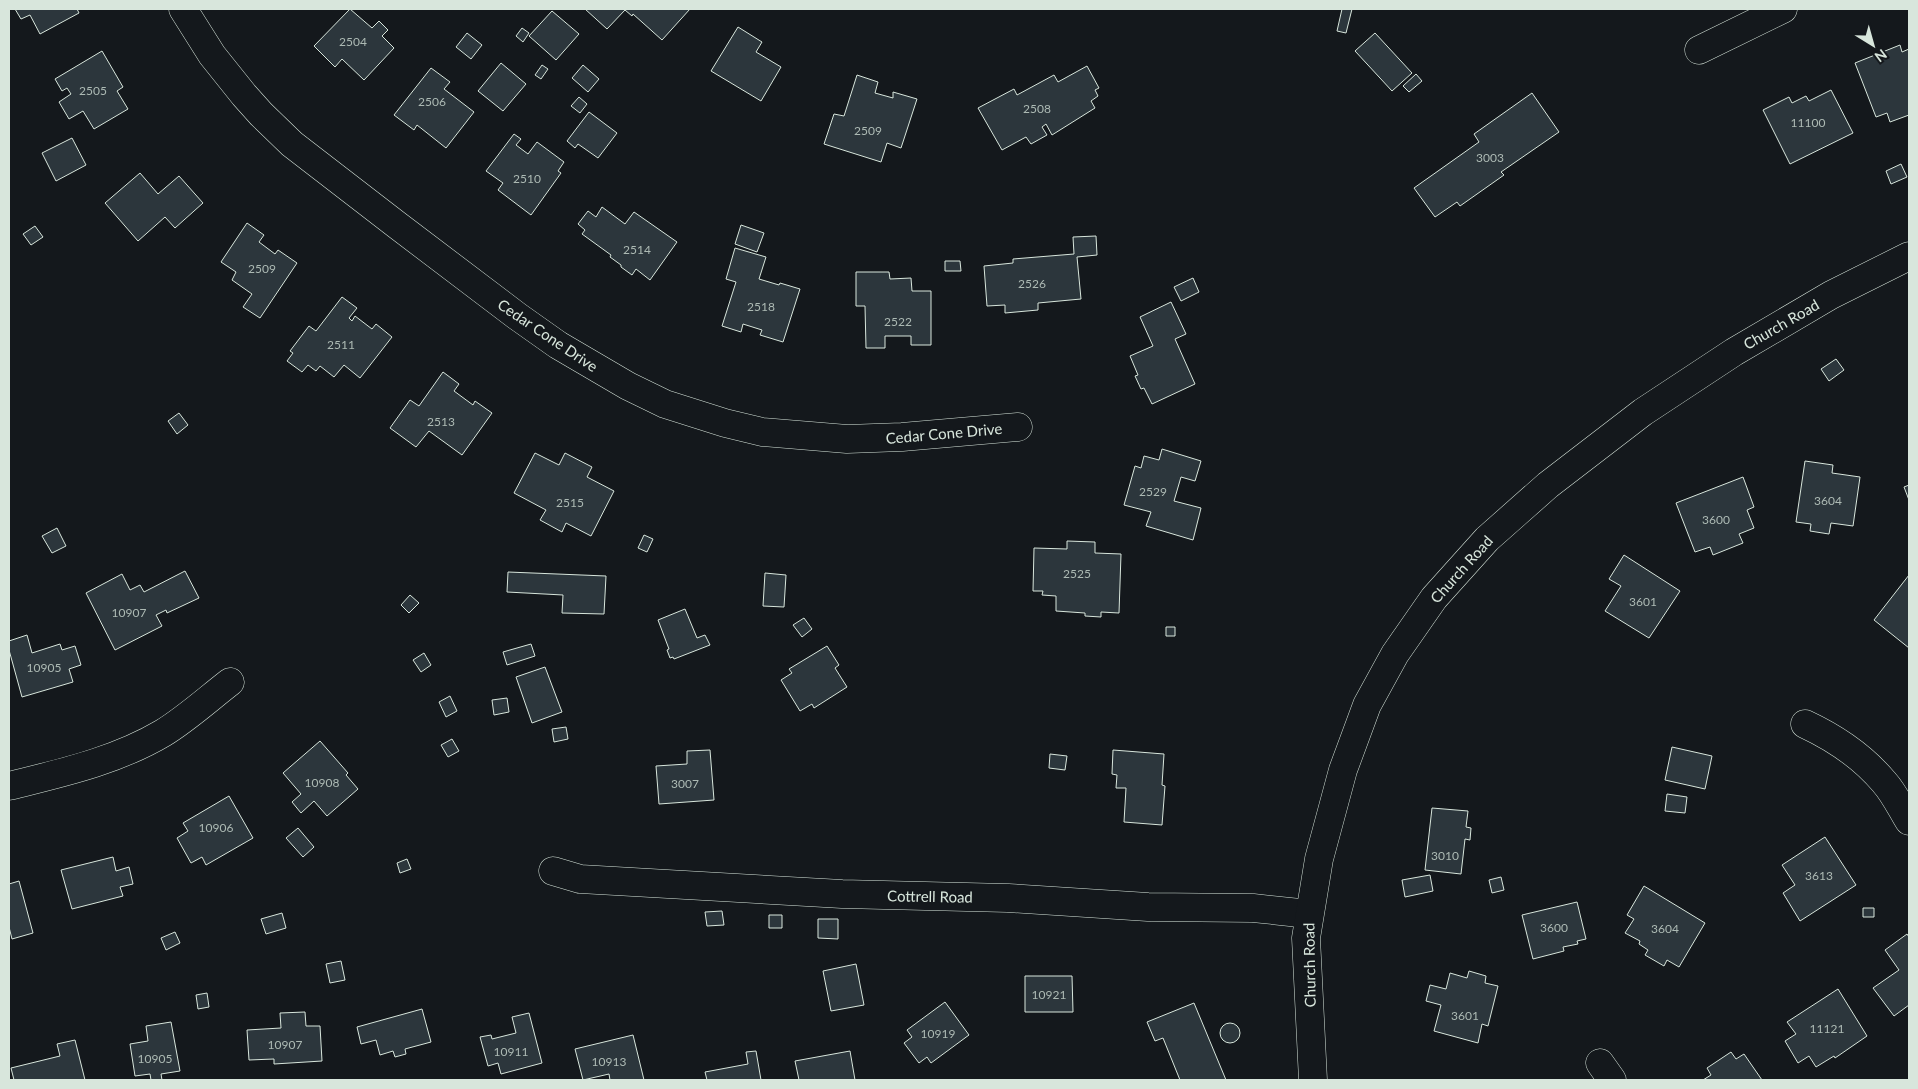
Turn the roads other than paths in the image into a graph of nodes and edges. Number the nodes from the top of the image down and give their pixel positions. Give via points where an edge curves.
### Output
1 (183, 9) edge
2 (1783, 9) edge
3 (1699, 50) dead end
4 (1909, 256) edge
5 (1018, 427) dead end
6 (230, 682) dead end
7 (1805, 724) dead end
8 (9, 786) edge
9 (1909, 821) edge
10 (553, 871) dead end
11 (1309, 914) junction
12 (1313, 1080) edge

1 - 5 street, Cedar Cone Drive via 212,55 244,95 292,144 517,316 558,345 628,386 665,404 762,432 847,439
2 - 3 street
4 - 11 street, Church Road via 1831,295 1734,352 1643,412 1548,485 1487,539 1434,598 1395,654 1367,706 1343,770 1319,859
6 - 8 street via 164,732 128,750 76,770
7 - 9 street via 1828,734 1859,757 1885,783
10 - 11 street, Cottrell Road via 580,879 842,894 1008,898 1148,907 1253,908
11 - 12 street, Church Road via 1306,938

